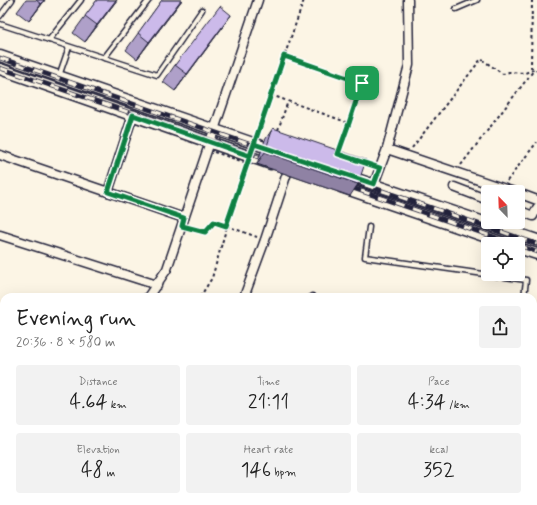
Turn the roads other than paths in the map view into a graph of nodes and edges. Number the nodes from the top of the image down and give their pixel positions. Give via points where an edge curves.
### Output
1 (12, 0) edge
2 (81, 0) edge
3 (149, 0) edge
4 (258, 0) edge
5 (408, 0) edge
6 (478, 0) edge
7 (456, 9) dead end
8 (202, 10) dead end
9 (0, 16) edge
10 (0, 24) edge
11 (49, 40) junction
12 (69, 47) junction
13 (0, 56) edge
14 (104, 58) junction
15 (0, 69) edge
16 (59, 76) junction
17 (133, 115) junction
18 (214, 130) junction
19 (210, 142) junction
20 (387, 149) junction
21 (284, 154) edge
22 (0, 155) edge
23 (292, 171) joint
24 (336, 172) edge
25 (332, 184) edge
26 (374, 184) junction
27 (493, 185) edge
28 (454, 187) dead end
29 (108, 192) junction
30 (525, 196) edge
31 (481, 197) edge
32 (537, 200) edge
33 (537, 208) edge
34 (525, 213) edge
35 (183, 222) junction
36 (369, 228) dead end
37 (0, 234) edge
38 (487, 237) edge
39 (537, 240) edge
40 (525, 250) edge
41 (537, 254) edge
42 (157, 285) junction
43 (151, 293) edge
44 (245, 293) edge
45 (524, 293) edge

1 - 9 lane
2 - 11 lane
3 - 14 lane
4 - 18 street
5 - 20 street via 409,65
6 - 7 lane
8 - 14 lane via 157,75
10 - 11 lane
11 - 12 lane
12 - 14 lane
12 - 16 lane
13 - 16 street
15 - 17 street
16 - 18 street
17 - 19 street
17 - 29 street
18 - 19 street
18 - 21 street
19 - 23 street via 251,160
19 - 35 street
20 - 26 street
20 - 27 street
22 - 29 street
23 - 44 street
24 - 26 street
25 - 38 street
26 - 39 street
28 - 31 street
29 - 35 street
30 - 32 street
33 - 34 street via 533,216
35 - 42 street via 167,269
36 - 45 lane via 365,257 526,280
37 - 42 street
40 - 41 street
42 - 43 street

